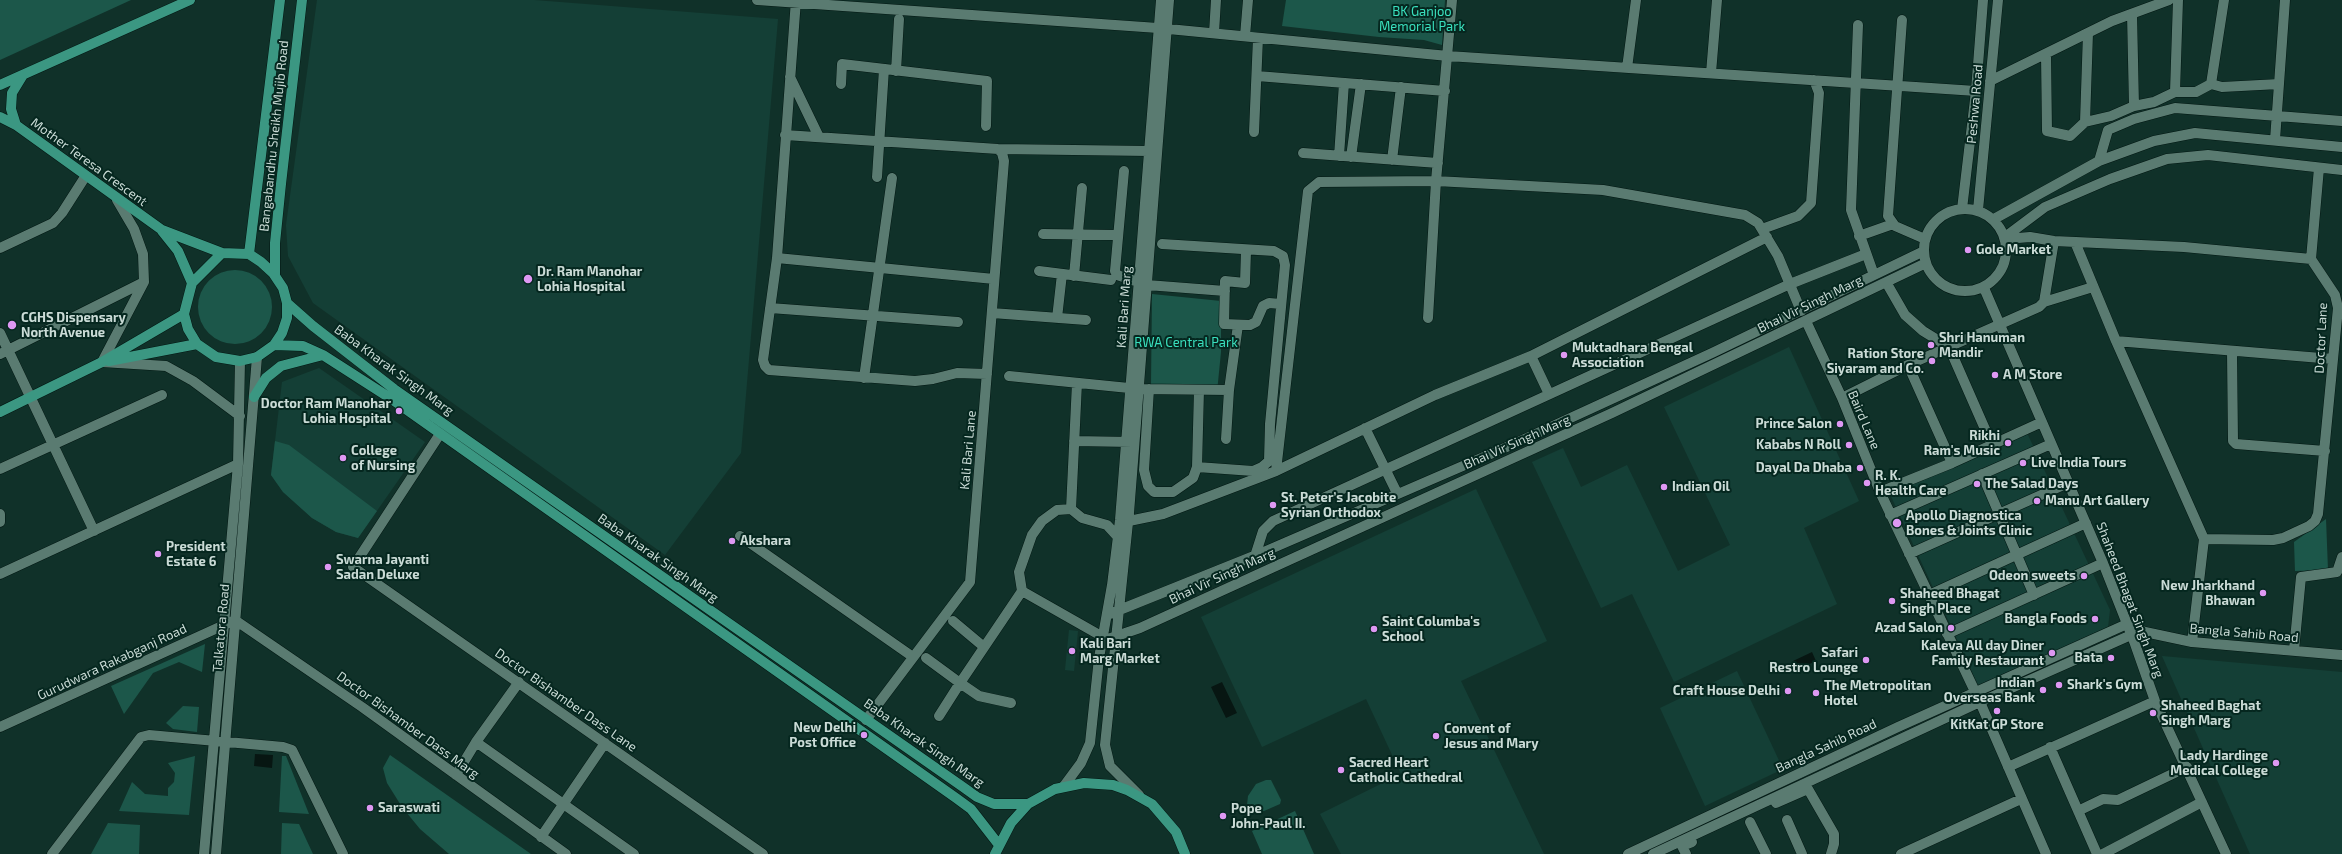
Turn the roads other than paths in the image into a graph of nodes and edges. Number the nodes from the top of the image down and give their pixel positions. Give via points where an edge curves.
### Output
1 (190, 0) edge
2 (280, 0) edge
3 (302, 0) edge
4 (756, 0) edge
5 (1161, 0) edge
6 (1169, 0) edge
7 (1216, 0) edge
8 (1248, 0) edge
9 (1452, 0) edge
10 (1636, 0) edge
11 (1717, 0) edge
12 (1983, 0) edge
13 (1998, 0) edge
14 (2169, 0) edge
15 (2178, 0) edge
16 (2224, 0) edge
17 (2285, 0) edge
18 (796, 2) edge
19 (2132, 14) junction
20 (899, 18) dead end
21 (1902, 20) dead end
22 (1858, 25) dead end
23 (1162, 29) junction
24 (1214, 33) junction
25 (2088, 33) junction
26 (1245, 36) junction
27 (1258, 38) junction
28 (2046, 54) junction
29 (1448, 56) junction
30 (1628, 68) junction
31 (884, 69) junction
32 (896, 71) junction
33 (1711, 73) junction
34 (24, 75) junction
35 (1256, 76) junction
36 (790, 77) junction
37 (1814, 80) junction
38 (1990, 81) junction
39 (1344, 83) junction
40 (1857, 83) junction
41 (841, 84) dead end
42 (1361, 84) junction
43 (2211, 84) junction
44 (2279, 84) junction
45 (0, 85) edge
46 (1898, 86) junction
47 (1401, 87) junction
48 (1445, 91) junction
49 (1976, 91) junction
50 (2175, 92) junction
51 (2134, 106) junction
52 (2277, 116) junction
53 (0, 117) edge
54 (2342, 121) edge
55 (2085, 122) junction
56 (16, 125) junction
57 (986, 126) dead end
58 (1254, 132) dead end
59 (785, 135) junction
60 (819, 137) junction
61 (2276, 140) junction
62 (880, 142) junction
63 (2342, 147) edge
64 (998, 150) junction
65 (1149, 151) junction
66 (1303, 153) dead end
67 (1339, 156) junction
68 (1351, 157) junction
69 (1392, 160) junction
70 (2099, 161) junction
71 (1438, 163) junction
72 (2318, 168) junction
73 (2342, 170) edge
74 (1124, 171) dead end
75 (85, 176) junction
76 (877, 177) dead end
77 (892, 178) dead end
78 (1436, 181) junction
79 (1082, 188) dead end
80 (117, 200) junction
81 (1962, 209) junction
82 (1978, 210) junction
83 (1994, 219) junction
84 (1892, 224) junction
85 (162, 230) junction
86 (1765, 233) junction
87 (1043, 234) dead end
88 (1078, 234) junction
89 (1118, 235) junction
90 (1859, 236) junction
91 (1925, 238) junction
92 (2006, 238) junction
93 (2054, 241) junction
94 (2075, 242) junction
95 (1162, 244) dead end
96 (0, 248) edge
97 (1246, 251) junction
98 (1924, 251) junction
99 (222, 253) junction
100 (249, 254) junction
101 (1866, 254) junction
102 (777, 258) junction
103 (2311, 259) junction
104 (1926, 263) junction
105 (880, 268) junction
106 (1040, 271) dead end
107 (1062, 274) junction
108 (274, 275) junction
109 (1874, 275) junction
110 (1074, 276) junction
111 (994, 280) junction
112 (1111, 280) dead end
113 (144, 282) junction
114 (1886, 282) junction
115 (192, 283) junction
116 (1790, 284) junction
117 (1143, 285) junction
118 (2093, 287) junction
119 (1984, 288) junction
120 (1224, 291) junction
121 (2339, 295) edge
122 (2044, 302) junction
123 (287, 303) junction
124 (1281, 304) junction
125 (770, 308) junction
126 (1801, 311) junction
127 (992, 313) junction
128 (184, 314) junction
129 (873, 316) junction
130 (1058, 318) junction
131 (1428, 318) dead end
132 (1086, 320) dead end
133 (1806, 321) junction
134 (958, 322) dead end
135 (2000, 324) junction
136 (1238, 325) junction
137 (0, 333) edge
138 (2116, 341) junction
139 (197, 344) junction
140 (274, 345) junction
141 (1949, 347) junction
142 (4, 352) edge
143 (2232, 352) junction
144 (323, 355) junction
145 (1531, 356) junction
146 (257, 357) junction
147 (2333, 359) junction
148 (102, 362) junction
149 (240, 362) junction
150 (1908, 365) junction
151 (987, 374) junction
152 (1009, 376) dead end
153 (864, 378) junction
154 (1077, 383) junction
155 (1139, 389) junction
156 (1198, 390) junction
157 (1229, 390) junction
158 (1549, 394) junction
159 (162, 395) dead end
160 (31, 397) junction
161 (254, 397) junction
162 (1842, 398) junction
163 (0, 412) edge
164 (240, 416) junction
165 (2042, 422) junction
166 (1365, 428) junction
167 (440, 434) junction
168 (1226, 439) dead end
169 (1074, 442) junction
170 (1131, 442) junction
171 (2051, 444) junction
172 (53, 445) junction
173 (1992, 445) junction
174 (2325, 451) junction
175 (1952, 463) junction
176 (238, 464) junction
177 (1197, 467) junction
178 (0, 469) edge
179 (1385, 469) junction
180 (1276, 471) junction
181 (1982, 474) junction
182 (2068, 483) junction
183 (1880, 492) junction
184 (1397, 493) junction
185 (1071, 509) junction
186 (0, 514) edge
187 (1890, 515) junction
188 (1999, 515) junction
189 (1129, 521) junction
190 (0, 522) edge
191 (2086, 523) junction
192 (94, 531) junction
193 (740, 536) dead end
194 (1122, 539) junction
195 (2204, 539) junction
196 (1909, 554) junction
197 (1255, 556) junction
198 (2016, 556) junction
199 (2342, 557) edge
200 (2103, 563) junction
201 (0, 574) edge
202 (1022, 591) junction
203 (1929, 595) junction
204 (2034, 595) junction
205 (1119, 611) junction
206 (1107, 615) junction
207 (235, 620) junction
208 (953, 622) dead end
209 (225, 624) junction
210 (2126, 624) junction
211 (2145, 632) junction
212 (1947, 634) junction
213 (2131, 635) junction
214 (1117, 637) junction
215 (1103, 639) junction
216 (2192, 642) junction
217 (984, 647) junction
218 (2294, 650) junction
219 (2342, 655) edge
220 (913, 657) junction
221 (926, 658) dead end
222 (519, 682) junction
223 (960, 683) junction
224 (1975, 692) junction
225 (2155, 701) junction
226 (1980, 702) junction
227 (1011, 704) dead end
228 (939, 716) dead end
229 (866, 720) junction
230 (0, 727) edge
231 (476, 742) junction
232 (220, 743) junction
233 (605, 743) junction
234 (2050, 747) junction
235 (2008, 767) junction
236 (2187, 767) junction
237 (456, 775) junction
238 (1064, 786) junction
239 (1140, 796) junction
240 (2021, 798) junction
241 (2202, 802) junction
242 (1028, 804) junction
243 (564, 805) junction
244 (2078, 811) junction
245 (1787, 820) dead end
246 (1750, 822) dead end
247 (541, 836) junction
248 (997, 849) edge
249 (52, 854) edge
250 (204, 854) edge
251 (216, 854) edge
252 (343, 854) edge
253 (566, 854) edge
254 (634, 854) edge
255 (763, 854) edge
256 (1185, 854) edge
257 (1628, 854) edge
258 (1653, 854) edge
259 (1686, 854) edge
260 (1766, 854) edge
261 (1802, 854) edge
262 (1830, 854) edge
263 (1901, 854) edge
264 (2046, 854) edge
265 (2097, 854) edge
266 (2103, 854) edge
267 (2226, 854) edge

1 - 34 main road
2 - 100 main road, Bangabandhu Sheikh Mujib Road
3 - 108 main road, Bangabandhu Sheikh Mujib Road via 280,191
4 - 18 street
5 - 23 street, Kali Bari Marg
6 - 23 street, Kali Bari Marg
7 - 24 street
8 - 26 street
9 - 29 street
10 - 30 street
11 - 33 street
12 - 49 street, Peshwa Road
13 - 38 street, Peshwa Road
14 - 19 street
15 - 50 street
16 - 43 street
17 - 44 street
18 - 23 street
18 - 36 street
19 - 25 street
19 - 51 street
20 - 32 street
21 - 46 street
22 - 40 street
23 - 24 street
23 - 65 street, Kali Bari Marg
23 - 117 street, Kali Bari Marg
24 - 26 street
25 - 28 street
25 - 55 street
26 - 27 street
27 - 29 street
27 - 35 street
28 - 38 street
28 - 55 street via 2047,131 2070,136
29 - 30 street
29 - 48 street
30 - 33 street
31 - 32 street
31 - 41 street via 842,64
31 - 62 street
32 - 57 street via 987,81
33 - 37 street
34 - 45 main road
34 - 56 main road via 12,92 11,109
35 - 39 street
35 - 58 street
36 - 59 street
36 - 60 street
37 - 40 street
37 - 86 street via 1819,93 1811,203 1798,216
38 - 82 street, Peshwa Road
39 - 42 street
39 - 67 street
40 - 46 street
40 - 90 street via 1851,210
42 - 47 street
42 - 68 street
43 - 44 street via 2222,87
43 - 50 street via 2196,92
44 - 52 street
46 - 49 street
46 - 84 street via 1887,205
47 - 48 street
47 - 69 street
48 - 71 street
49 - 81 street, Peshwa Road
50 - 51 street via 2154,102
51 - 55 street via 2111,116
52 - 54 street
52 - 61 street
52 - 70 street via 2175,108 2134,119 2108,130
53 - 56 main road, Mother Teresa Crescent
56 - 75 main road, Mother Teresa Crescent
59 - 60 street
59 - 102 street
60 - 62 street
61 - 63 street
61 - 70 street via 2195,133 2154,141
62 - 64 street
62 - 76 street
64 - 65 street
64 - 111 street, Kali Bari Lane via 1002,153 1004,161
65 - 117 street, Kali Bari Marg
66 - 67 street
67 - 68 street
68 - 69 street
69 - 71 street
70 - 83 street
71 - 78 street
72 - 73 street
72 - 92 street via 2208,155 2167,159 2110,179 2045,207
72 - 103 street
74 - 89 street
75 - 80 main road, Mother Teresa Crescent
75 - 96 street via 53,223
77 - 105 street
78 - 86 street via 1603,190 1745,215 1752,218
78 - 131 street
78 - 180 street via 1319,182 1308,191
79 - 88 street
80 - 85 main road, Mother Teresa Crescent
80 - 113 street via 134,229 144,254
81 - 82 street
81 - 91 street via 1939,218
82 - 83 street
83 - 92 street
84 - 90 street
84 - 91 street
85 - 99 main road, Mother Teresa Crescent
85 - 115 main road, Mother Teresa Crescent via 178,251
86 - 116 street
86 - 145 street
87 - 88 street
88 - 89 street
88 - 110 street
89 - 117 street via 1115,271 1119,277
90 - 101 street
91 - 98 street
92 - 93 street
92 - 119 street via 2007,256 2003,269 1995,280
93 - 94 street
93 - 122 street
94 - 103 street via 2184,247
94 - 118 street
95 - 97 street
97 - 120 street via 1245,283 1225,280
97 - 124 street via 1274,251 1283,256 1285,265
98 - 104 street
98 - 109 street, Bhai Vir Singh Marg
99 - 100 main road
99 - 115 main road
100 - 108 main road
101 - 109 street
101 - 116 street
102 - 105 street
102 - 125 street
103 - 121 street, Doctor Lane
104 - 114 street, Bhai Vir Singh Marg
104 - 119 street via 1938,281 1956,291 1970,292
105 - 111 street
105 - 129 street
106 - 107 street
107 - 110 street
107 - 130 street
108 - 123 main road via 283,288
109 - 126 street, Bhai Vir Singh Marg
110 - 112 street
111 - 127 street, Kali Bari Lane
113 - 142 street
113 - 148 street
114 - 133 street, Bhai Vir Singh Marg
114 - 141 street via 1905,315 1923,331
115 - 128 main road
116 - 126 street
116 - 158 street
117 - 120 street
117 - 155 street, Kali Bari Marg
118 - 122 street
118 - 138 street
119 - 135 street, Shaheed Bhagat Singh Marg
120 - 136 street via 1224,324
121 - 147 street, Doctor Lane
122 - 135 street via 2033,310
123 - 140 main road via 287,318
123 - 229 main road, Baba Kharak Singh Marg via 394,389
124 - 136 street via 1269,303 1263,306 1256,322
124 - 177 street via 1269,461 1253,471
125 - 129 street
125 - 153 street via 764,360 769,370
126 - 184 street, Bhai Vir Singh Marg via 1522,440
127 - 130 street
127 - 151 street, Kali Bari Lane
128 - 139 main road via 188,329
128 - 148 main road
129 - 134 street
129 - 153 street
130 - 132 street
133 - 162 street, Baird Lane
133 - 214 street, Bhai Vir Singh Marg via 1612,413
135 - 141 street
135 - 165 street, Shaheed Bhagat Singh Marg
136 - 157 street
137 - 142 street
138 - 143 street
138 - 195 street
139 - 148 main road
139 - 149 main road via 216,357
140 - 144 main road, Baba Kharak Singh Marg via 303,346
140 - 146 main road
141 - 150 street
141 - 173 street
142 - 160 street
143 - 147 street
143 - 174 street via 2233,442
144 - 161 main road via 281,366 266,378
144 - 167 main road, Baba Kharak Singh Marg
145 - 158 street
145 - 166 street via 1435,395
146 - 149 main road
146 - 161 street, Talkatora Road
147 - 174 street, Doctor Lane
148 - 160 main road
148 - 164 street via 166,366 193,381
149 - 164 street, Talkatora Road
150 - 162 street
150 - 175 street
151 - 153 street via 957,372 934,379 915,381
151 - 220 street, Kali Bari Lane via 970,582
152 - 154 street
154 - 155 street
154 - 169 street
155 - 156 street
155 - 170 street, Kali Bari Marg
155 - 177 street via 1144,470 1148,486 1154,492 1173,492 1193,478
156 - 157 street
156 - 177 street
157 - 168 street
158 - 179 street
159 - 172 street
160 - 163 main road
160 - 172 street
161 - 207 street, Talkatora Road
162 - 183 street, Baird Lane
164 - 176 street, Talkatora Road
165 - 171 street, Shaheed Bhagat Singh Marg
165 - 173 street
166 - 179 street
166 - 180 street
167 - 222 street, Doctor Bishamber Dass Lane via 353,567
167 - 248 main road, Baba Kharak Singh Marg via 971,809
169 - 170 street
169 - 185 street
170 - 189 street, Kali Bari Marg
170 - 194 street, Kali Bari Marg
171 - 181 street
171 - 182 street, Shaheed Bhagat Singh Marg
172 - 178 street
172 - 192 street
173 - 175 street
174 - 195 street, Doctor Lane via 2318,514 2309,526 2273,540
175 - 183 street
176 - 192 street
176 - 209 street, Talkatora Road
179 - 184 street
179 - 197 street via 1267,525
180 - 189 street via 1163,514
181 - 187 street
181 - 188 street
182 - 188 street
182 - 191 street, Shaheed Bhagat Singh Marg
183 - 187 street, Baird Lane
184 - 197 street, Bhai Vir Singh Marg
185 - 194 street via 1082,518 1107,525
185 - 202 street via 1057,510 1042,521 1032,535 1019,572
186 - 190 street
187 - 196 street, Baird Lane
188 - 196 street
188 - 198 street
189 - 194 street, Kali Bari Marg
191 - 198 street
191 - 200 street, Shaheed Bhagat Singh Marg
192 - 201 street
193 - 220 street
194 - 205 street, Kali Bari Marg
194 - 206 street, Kali Bari Marg
195 - 216 street
196 - 203 street, Baird Lane
197 - 205 street, Bhai Vir Singh Marg
198 - 203 street
198 - 204 street
199 - 218 street via 2337,572 2301,577
200 - 204 street
200 - 210 street, Shaheed Bhagat Singh Marg
202 - 215 street
202 - 217 street
203 - 212 street, Baird Lane
204 - 212 street
205 - 206 street, Bhai Vir Singh Marg
205 - 214 street
206 - 215 street, Kali Bari Marg
207 - 209 street, Gurudwara Rakabganj Road
207 - 232 street, Talkatora Road
207 - 237 street, Doctor Bishamber Dass Marg
208 - 217 street
209 - 230 street, Gurudwara Rakabganj Road
209 - 232 street, Talkatora Road
210 - 211 street, Bangla Sahib Road
210 - 213 street, Shaheed Bhagat Singh Marg
210 - 224 street, Bangla Sahib Road
211 - 213 street, Bangla Sahib Road
211 - 216 street, Bangla Sahib Road
212 - 224 street, Baird Lane
213 - 225 street, Shaheed Bhagat Singh Marg
213 - 226 street, Bangla Sahib Road
214 - 215 street, Bhai Vir Singh Marg
214 - 239 street via 1105,745 1110,766
215 - 238 street, Kali Bari Marg via 1090,743 1081,763
216 - 218 street, Bangla Sahib Road
217 - 223 street
218 - 219 street, Bangla Sahib Road
220 - 229 street, Kali Bari Lane
221 - 223 street
222 - 231 street
222 - 233 street, Doctor Bishamber Dass Lane
223 - 227 street via 979,696
223 - 228 street
224 - 226 street, Baird Lane
224 - 257 street, Bangla Sahib Road
225 - 234 street
225 - 236 street, Shaheed Bhagat Singh Marg
226 - 235 street, Baird Lane
226 - 258 street, Bangla Sahib Road
229 - 242 main road, Baba Kharak Singh Marg via 978,797 994,804
231 - 237 street
231 - 243 street
232 - 249 street via 149,735 141,737
232 - 250 street, Talkatora Road
232 - 251 street, Talkatora Road
232 - 252 street via 283,747 292,750
233 - 243 street
233 - 255 street, Doctor Bishamber Dass Lane
234 - 235 street
234 - 244 street
235 - 240 street, Baird Lane
236 - 241 street, Shaheed Bhagat Singh Marg
236 - 244 street via 2118,800 2104,799
237 - 247 street, Doctor Bishamber Dass Marg
238 - 239 main road via 1098,783
238 - 242 main road via 1045,793
239 - 256 main road via 1152,804 1172,826
240 - 263 street
240 - 264 street, Baird Lane
241 - 266 street
241 - 267 street, Shaheed Bhagat Singh Marg
242 - 248 main road via 1011,822
243 - 247 street
243 - 254 street
244 - 265 street
245 - 261 street
246 - 260 street
247 - 253 street, Doctor Bishamber Dass Marg
259 - 262 street via 1682,846 1808,789 1834,834

